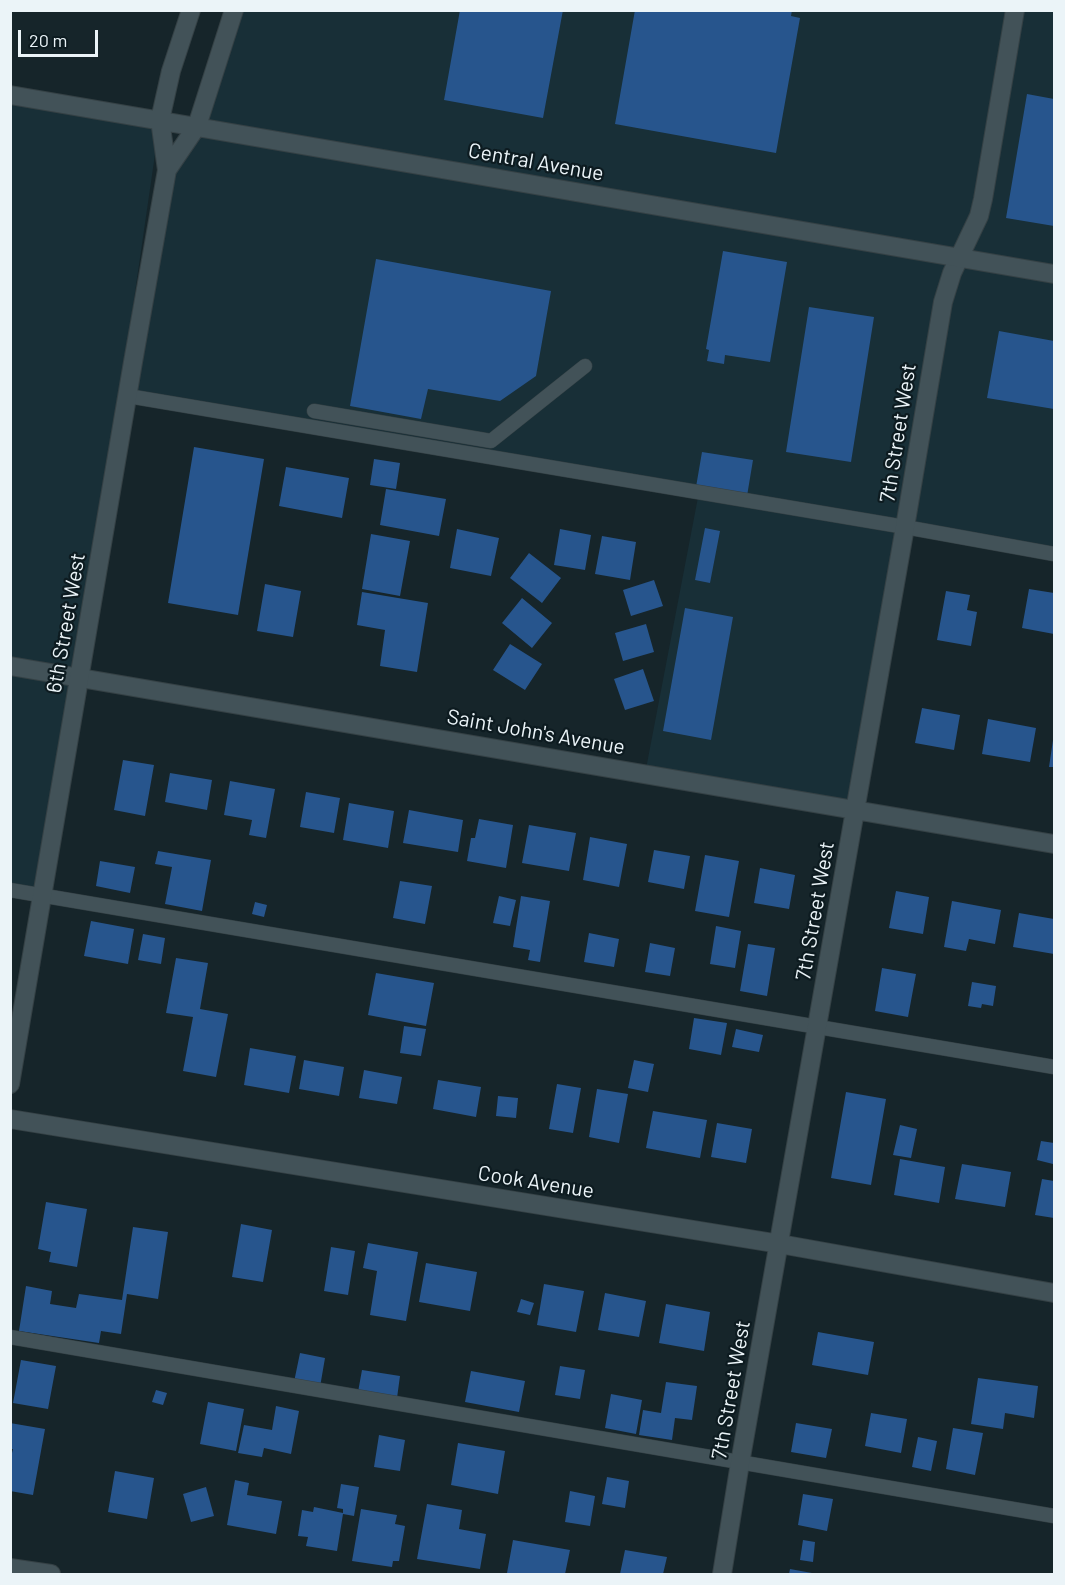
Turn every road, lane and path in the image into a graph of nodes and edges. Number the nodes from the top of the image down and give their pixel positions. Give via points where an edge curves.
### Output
1 (191, 10) edge
2 (234, 10) edge
3 (1015, 10) edge
4 (10, 95) edge
5 (160, 120) junction
6 (197, 126) junction
7 (167, 170) junction
8 (959, 258) junction
9 (1054, 274) edge
10 (585, 366) dead end
11 (128, 396) junction
12 (314, 411) dead end
13 (906, 527) junction
14 (1054, 554) edge
15 (10, 666) edge
16 (79, 678) junction
17 (856, 810) junction
18 (1054, 844) edge
19 (10, 890) edge
20 (42, 895) junction
21 (817, 1027) junction
22 (1054, 1067) edge
23 (10, 1084) edge
24 (10, 1119) edge
25 (780, 1244) junction
26 (1054, 1293) edge
27 (10, 1337) edge
28 (740, 1463) junction
29 (1054, 1516) edge
30 (10, 1568) edge
31 (51, 1575) edge
32 (722, 1575) edge

1 - 5 street, 6th Street West
2 - 6 street, 6th Street West
3 - 8 street, 7th Street West via 983,199
4 - 5 street, Central Avenue
5 - 6 street, Central Avenue
5 - 7 street, 6th Street West
6 - 7 street, 6th Street West
6 - 8 street, Central Avenue
7 - 11 street, 6th Street West
8 - 9 street, Central Avenue
8 - 13 street, 7th Street West via 943,302
10 - 12 lane via 491,441
11 - 13 lane
11 - 16 street, 6th Street West
13 - 14 lane
13 - 17 street, 7th Street West
15 - 16 street, Saint John's Avenue
16 - 17 street, Saint John's Avenue
16 - 20 street, 6th Street West
17 - 18 street, Saint John's Avenue
17 - 21 street, 7th Street West
19 - 20 lane
20 - 21 lane
20 - 23 street, 6th Street West
21 - 22 lane
21 - 25 street, 7th Street West
24 - 25 street, Cook Avenue
25 - 26 street, Cook Avenue
25 - 28 street, 7th Street West
27 - 28 lane
28 - 29 lane
28 - 32 street, 7th Street West
30 - 31 street

